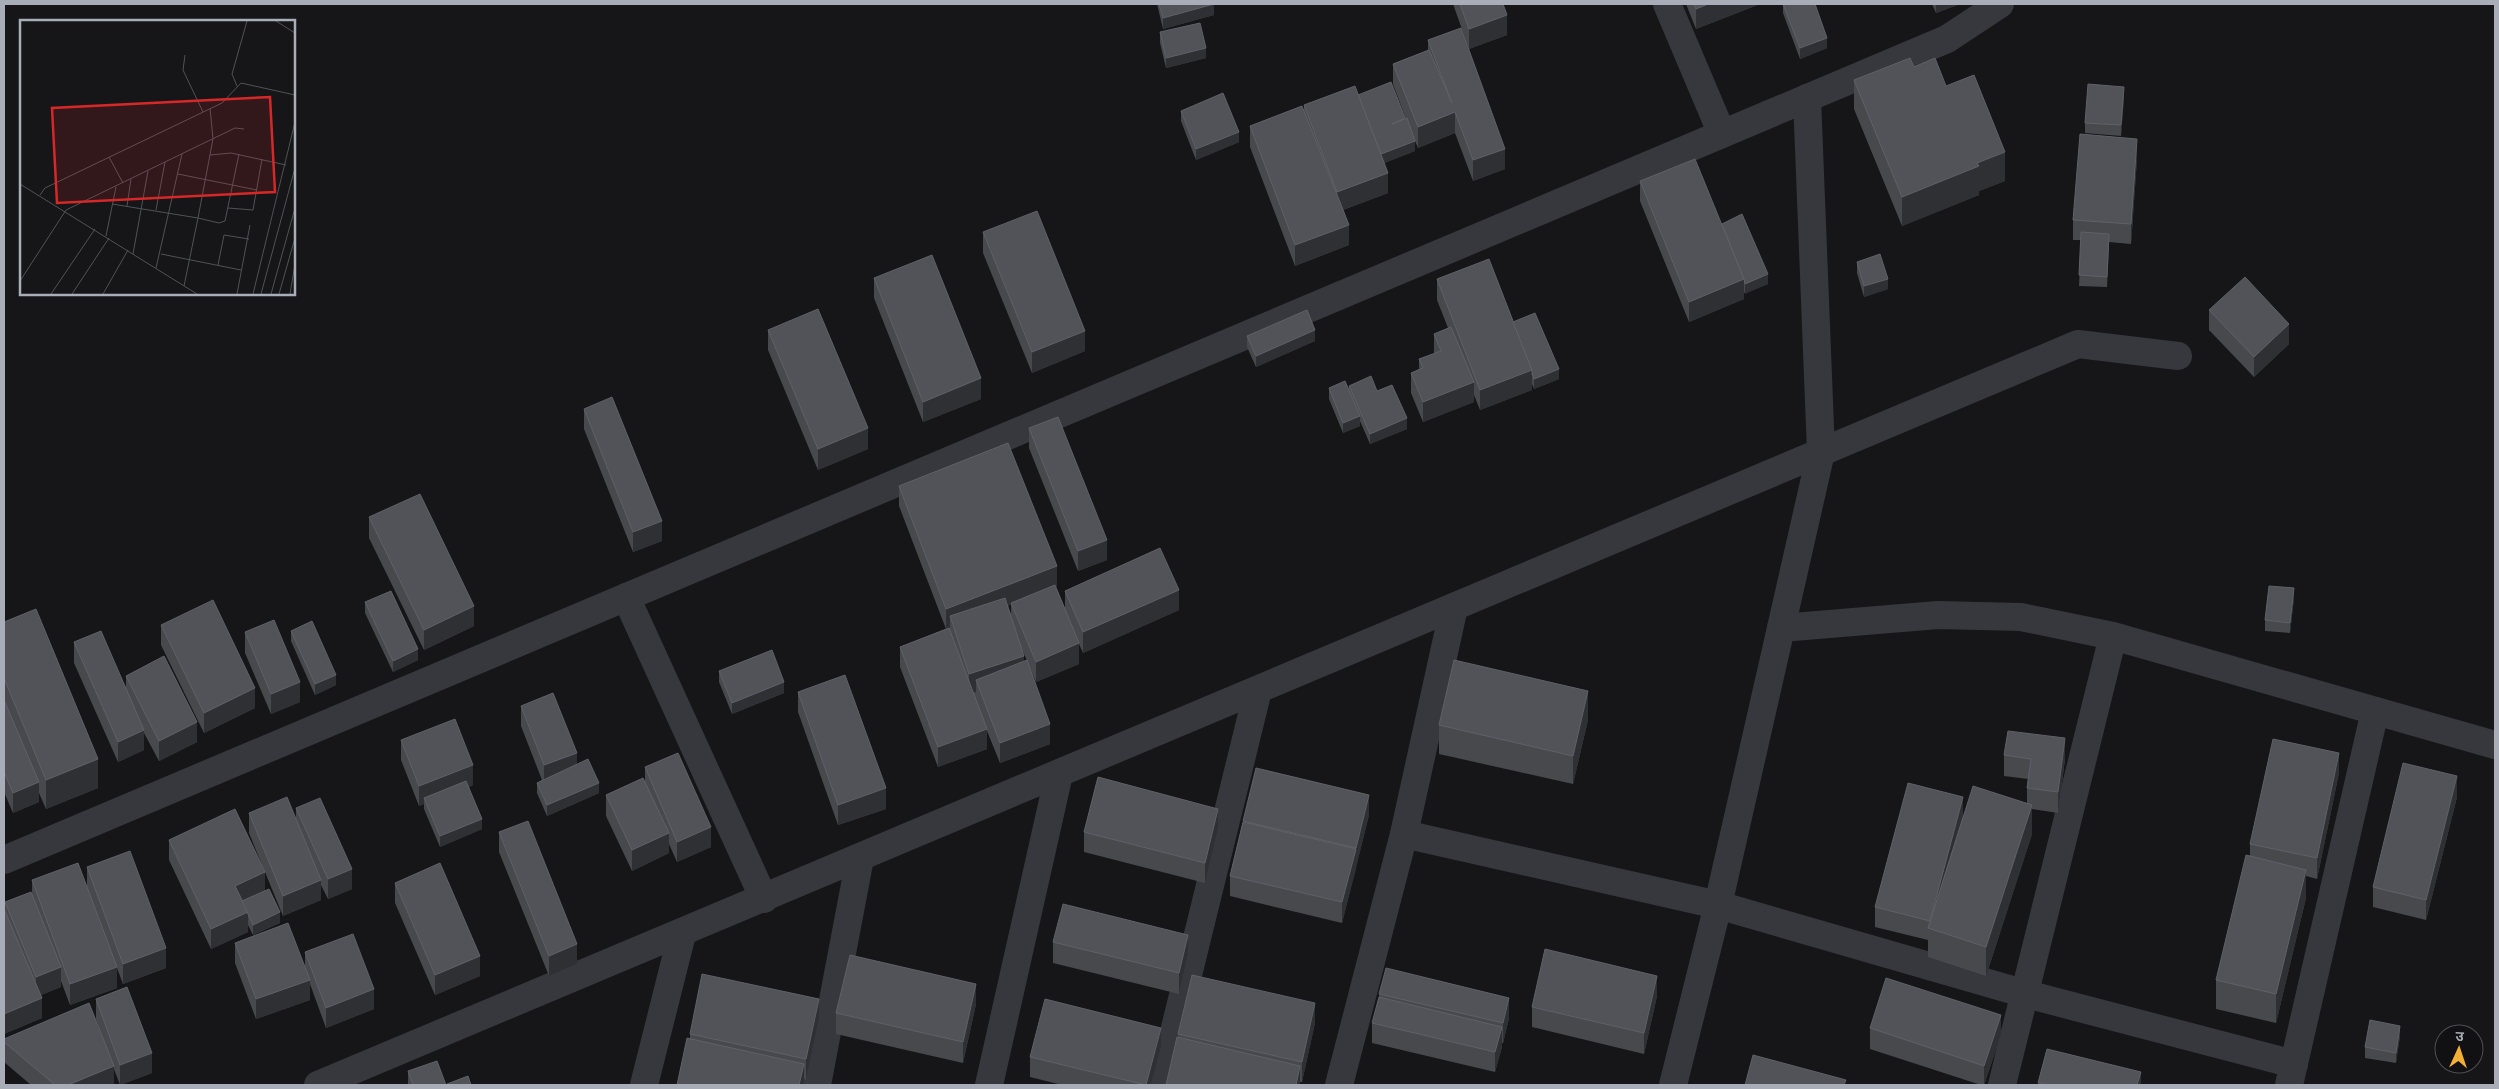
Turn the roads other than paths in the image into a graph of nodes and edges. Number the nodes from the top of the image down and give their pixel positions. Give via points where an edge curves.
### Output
1 (1667, 4) edge
2 (2000, 4) edge
3 (1807, 98) junction
4 (1722, 134) junction
5 (2178, 356) dead end
6 (1821, 452) junction
7 (626, 597) junction
8 (1454, 607) junction
9 (1781, 628) junction
10 (2113, 636) junction
11 (1258, 690) junction
12 (2375, 710) junction
13 (2495, 745) edge
14 (1059, 774) junction
15 (1404, 834) junction
16 (860, 858) junction
17 (4, 860) edge
18 (764, 899) junction
19 (1718, 904) junction
20 (682, 934) junction
21 (2026, 994) junction
22 (2291, 1075) edge
23 (318, 1085) edge
24 (644, 1085) edge
25 (817, 1085) edge
26 (989, 1085) edge
27 (1161, 1085) edge
28 (1338, 1085) edge
29 (1673, 1085) edge
30 (2002, 1085) edge

1 - 4 street
2 - 3 street via 1947,39
3 - 4 street
3 - 6 street
4 - 7 street
5 - 6 street via 2078,344
6 - 8 street
6 - 9 street
7 - 17 street
7 - 18 street
8 - 11 street
8 - 15 street
9 - 10 street via 1938,615 2020,617
9 - 19 street
10 - 12 street
10 - 21 street
11 - 14 street
11 - 27 street
12 - 13 street
12 - 22 street
14 - 16 street
14 - 26 street
15 - 19 street
15 - 28 street
16 - 18 street
16 - 25 street
18 - 20 street
19 - 21 street
19 - 29 street
20 - 23 street
20 - 24 street
21 - 22 street
21 - 30 street

